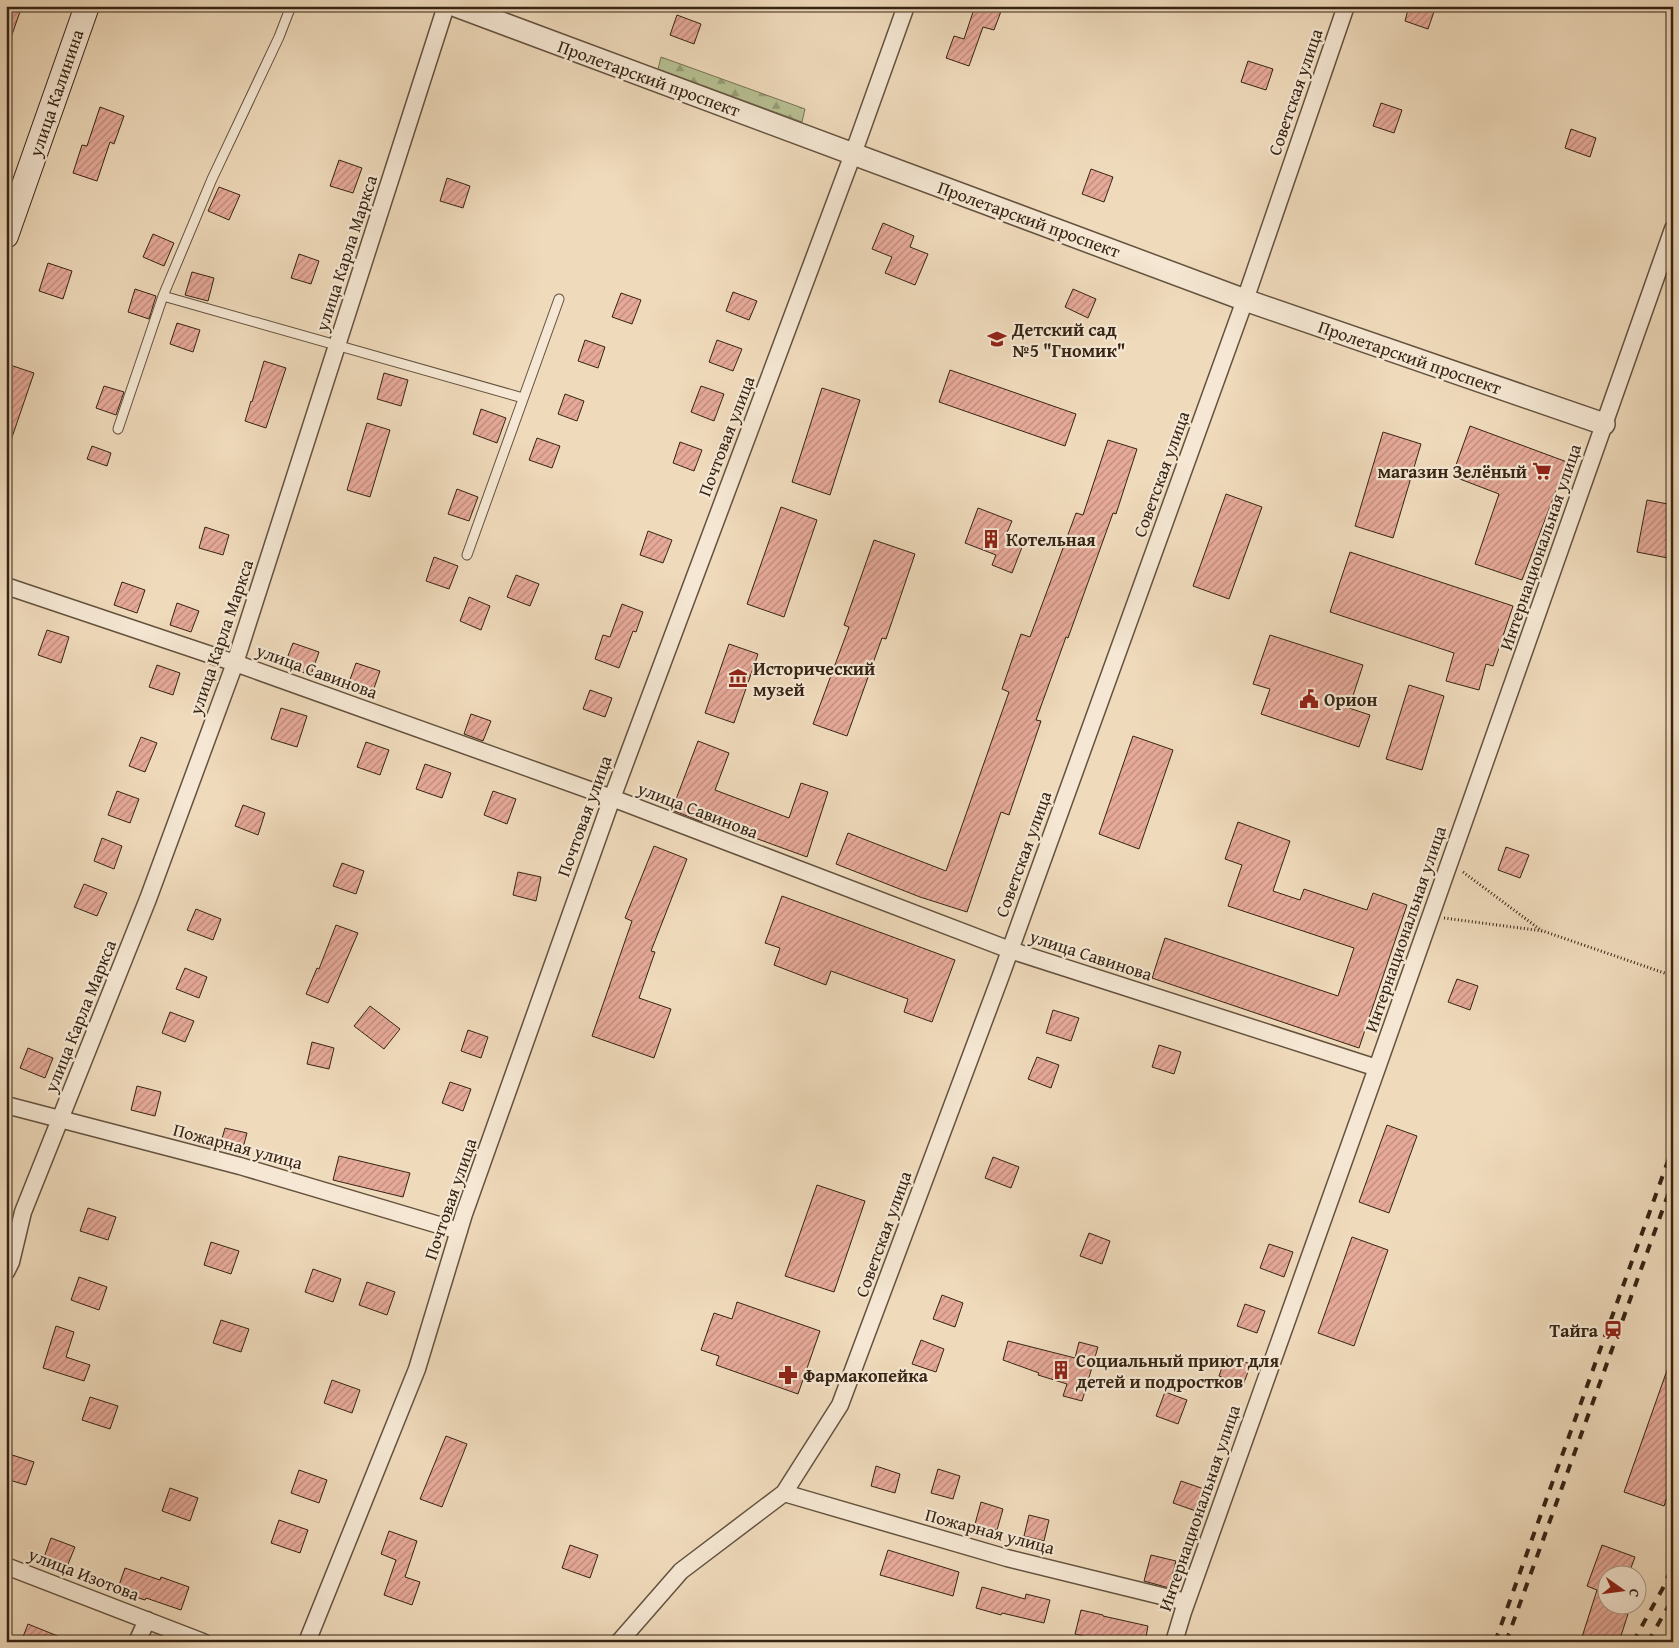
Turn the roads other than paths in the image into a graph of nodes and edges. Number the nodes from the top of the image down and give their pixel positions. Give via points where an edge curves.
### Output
1 (87, 6) edge
2 (291, 6) edge
3 (446, 6) edge
4 (456, 6) edge
5 (906, 6) edge
6 (1346, 6) edge
7 (853, 154) junction
8 (1673, 229) edge
9 (6, 236) edge
10 (163, 296) junction
11 (558, 299) dead end
12 (1246, 300) junction
13 (337, 346) junction
14 (522, 398) junction
15 (1604, 424) junction
16 (118, 429) dead end
17 (467, 555) dead end
18 (6, 586) edge
19 (235, 663) junction
20 (612, 798) junction
21 (1010, 950) junction
22 (1377, 1068) junction
23 (6, 1105) edge
24 (60, 1120) junction
25 (459, 1231) junction
26 (6, 1272) edge
27 (784, 1493) junction
28 (6, 1566) edge
29 (1186, 1602) junction
30 (147, 1620) junction
31 (137, 1642) edge
32 (203, 1642) edge
33 (307, 1642) edge
34 (619, 1642) edge
35 (1174, 1642) edge

1 - 9 main road, улица Калинина
2 - 10 lane
3 - 13 street, улица Карла Маркса
4 - 7 street, Пролетарский проспект
5 - 7 street, Почтовая улица
6 - 12 street, Советская улица
7 - 12 street, Пролетарский проспект
7 - 20 street, Почтовая улица
8 - 15 street, Интернациональная улица
10 - 13 lane
10 - 16 lane
11 - 14 lane
12 - 15 street, Пролетарский проспект
12 - 21 street, Советская улица
13 - 14 lane
13 - 19 street, улица Карла Маркса
14 - 17 lane
15 - 22 street, Интернациональная улица
18 - 19 street, улица Савинова
19 - 20 street, улица Савинова
19 - 24 street, улица Карла Маркса via 148,899
20 - 21 street, улица Савинова
20 - 25 street, Почтовая улица
21 - 22 street, улица Савинова
21 - 27 street, Советская улица via 840,1405
22 - 29 street, Интернациональная улица
23 - 24 street, Пожарная улица
24 - 25 street, Пожарная улица via 240,1166
24 - 26 street, улица Карла Маркса via 23,1212
25 - 33 street, Почтовая улица via 417,1369
27 - 29 street, Пожарная улица via 1007,1558
27 - 34 street, Советская улица via 681,1571
28 - 30 street, улица Изотова
29 - 35 street, Интернациональная улица
30 - 31 street, улица Изотова
30 - 32 street, улица Изотова

